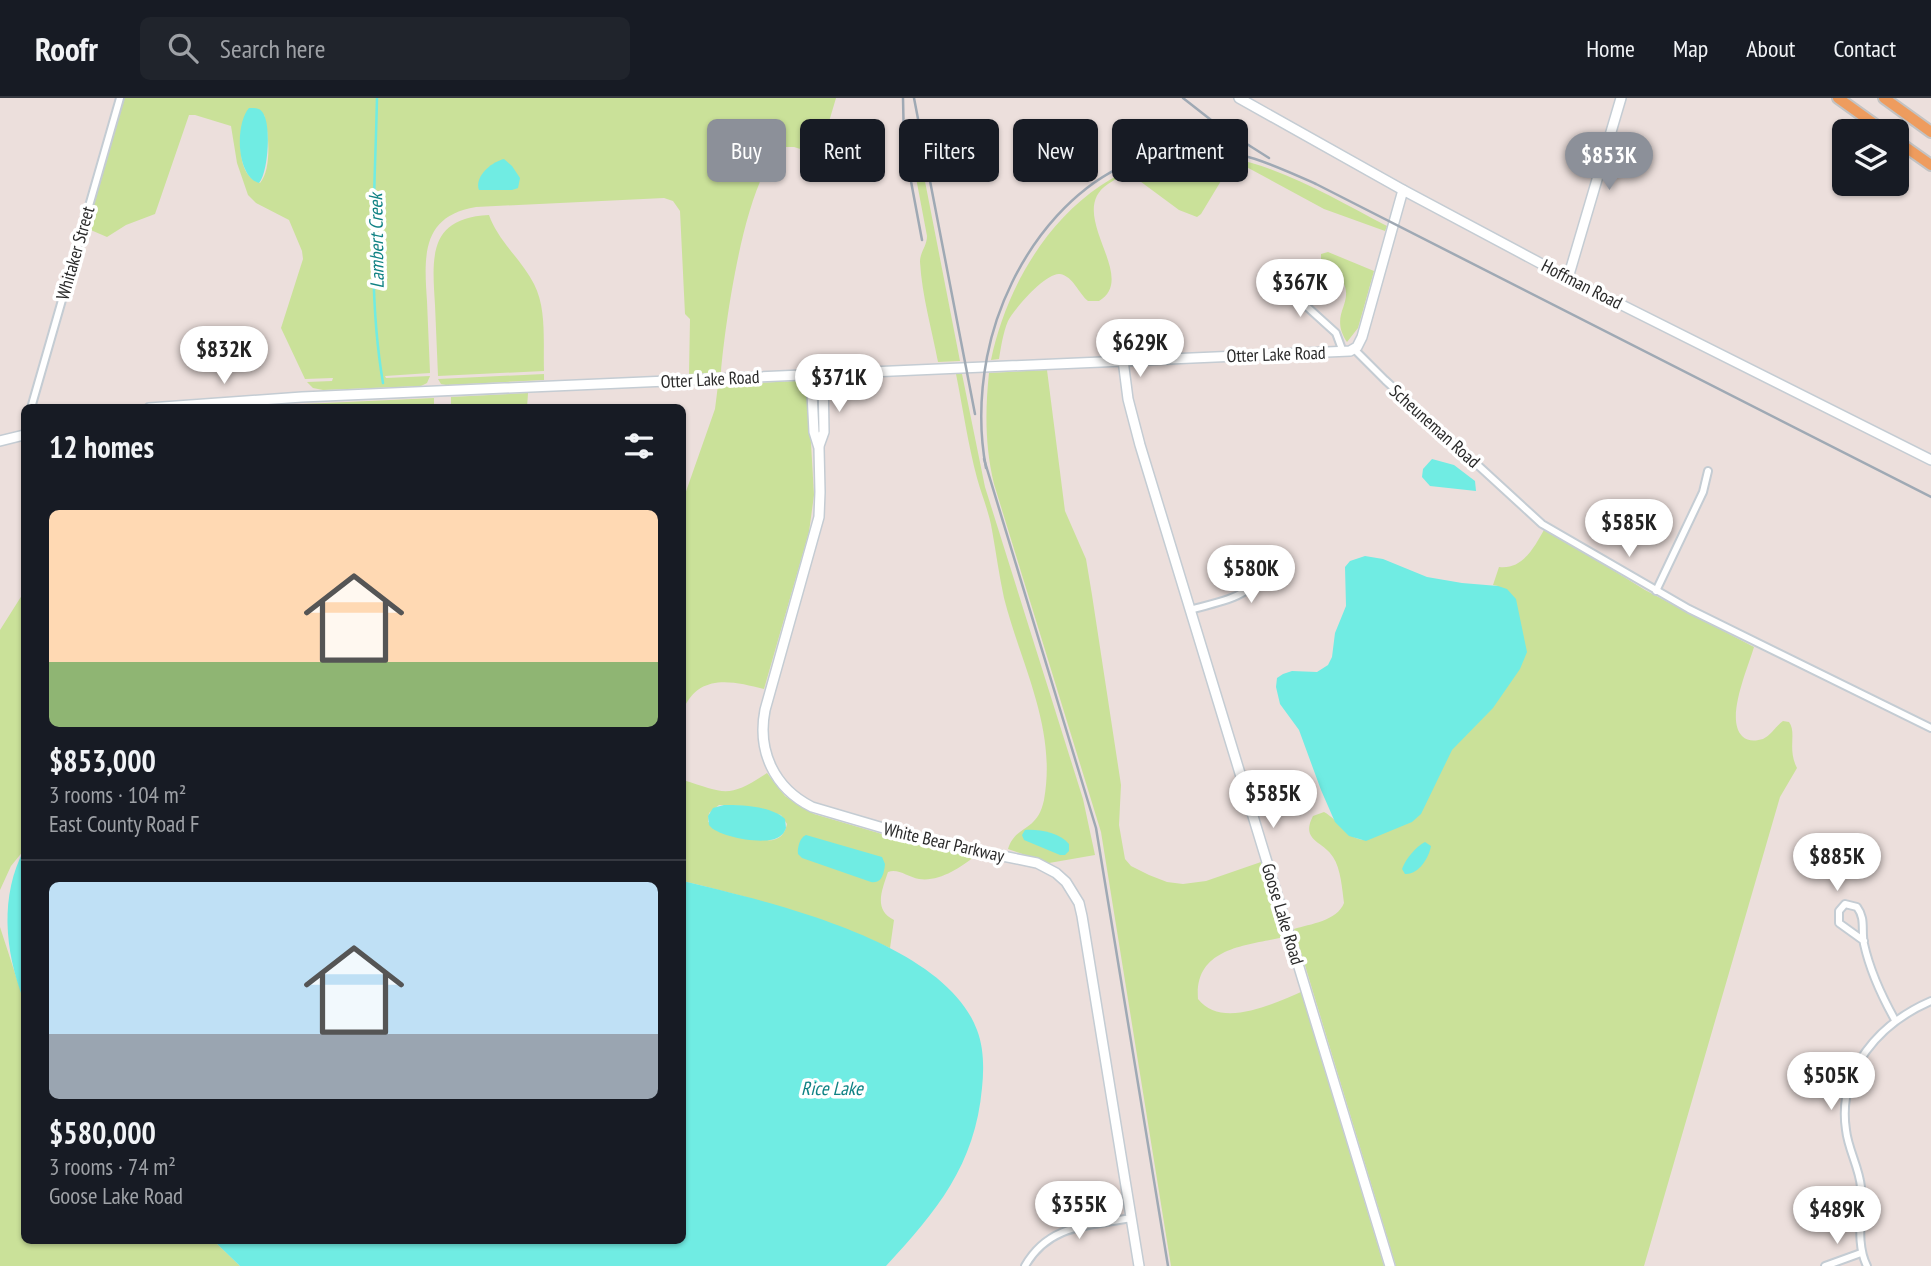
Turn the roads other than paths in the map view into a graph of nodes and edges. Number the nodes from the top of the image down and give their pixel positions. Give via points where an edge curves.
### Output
1 (120, 98) edge
2 (1239, 98) edge
3 (1621, 98) edge
4 (1838, 98) edge
5 (1884, 98) edge
6 (1867, 119) edge
7 (1931, 132) edge
8 (1909, 149) edge
9 (1931, 165) edge
10 (1403, 190) junction
11 (1273, 276) dead end
12 (1568, 278) junction
13 (1354, 349) junction
14 (1343, 352) junction
15 (1123, 360) junction
16 (811, 374) junction
17 (823, 374) junction
18 (32, 404) edge
19 (195, 404) edge
20 (21, 436) edge
21 (0, 441) edge
22 (819, 448) junction
23 (1931, 460) edge
24 (1708, 471) dead end
25 (1275, 553) dead end
26 (1657, 591) junction
27 (1190, 610) junction
28 (1931, 728) edge
29 (1864, 941) junction
30 (1931, 1001) edge
31 (1895, 1020) junction
32 (1131, 1218) junction
33 (1861, 1253) junction
34 (1024, 1266) edge
35 (1139, 1266) edge
36 (1390, 1266) edge
37 (1825, 1266) edge
38 (1867, 1266) edge

1 - 18 street, Whitaker Street
2 - 10 street, Hoffman Road
3 - 12 street
4 - 6 main road
5 - 7 main road
8 - 9 main road
10 - 12 street, Hoffman Road
10 - 13 street via 1362,337
11 - 14 street via 1336,333
12 - 23 street, Hoffman Road
13 - 14 street, Otter Lake Road
13 - 26 street, Scheuneman Road via 1542,524
14 - 15 street, Otter Lake Road
15 - 17 street, Otter Lake Road
15 - 27 street, Goose Lake Road via 1131,414
16 - 17 street, Otter Lake Road
16 - 19 street, Otter Lake Road
16 - 22 street, White Bear Parkway
17 - 22 street, White Bear Parkway via 824,432
20 - 21 street
22 - 32 street, White Bear Parkway via 818,521 765,710 762,735 767,759 783,786 812,807 932,842 1031,861 1066,882 1082,916
24 - 26 street via 1703,492
25 - 27 street via 1248,591
26 - 28 street, Scheuneman Road
27 - 36 street, Goose Lake Road
29 - 29 street via 1862,913 1845,904 1839,911 1839,923
29 - 31 street via 1877,988
30 - 31 street
31 - 33 street via 1859,1060 1845,1102 1848,1145 1860,1181
32 - 34 street via 1065,1230 1043,1243
32 - 35 street, White Bear Parkway
33 - 37 street
33 - 38 street

